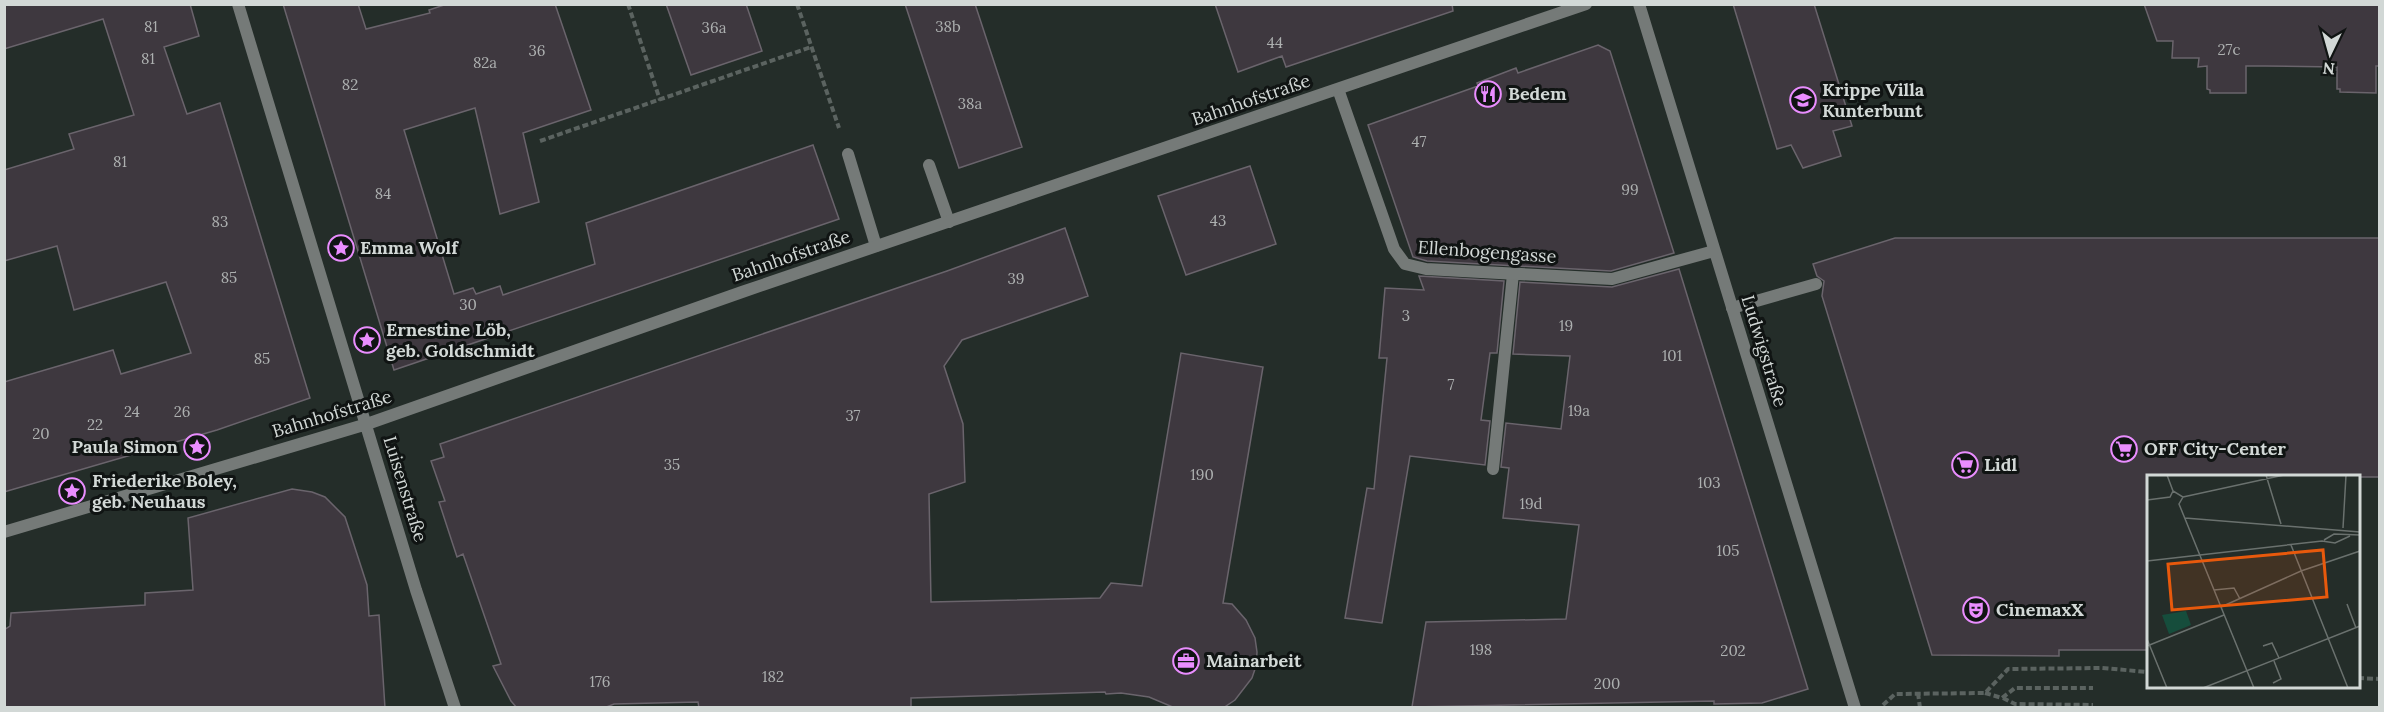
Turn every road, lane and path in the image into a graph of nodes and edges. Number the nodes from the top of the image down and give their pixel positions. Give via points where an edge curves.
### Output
1 (238, 4) edge
2 (628, 4) edge
3 (797, 4) edge
4 (1586, 4) edge
5 (1639, 4) edge
6 (811, 47) junction
7 (1338, 89) junction
8 (660, 100) junction
9 (540, 141) dead end
10 (848, 154) joint
11 (929, 165) dead end
12 (949, 222) junction
13 (876, 246) junction
14 (1714, 251) junction
15 (1513, 274) junction
16 (1816, 284) dead end
17 (1732, 308) junction
18 (367, 424) junction
19 (1493, 469) dead end
20 (4, 532) edge
21 (2147, 672) edge
22 (2360, 678) edge
23 (2379, 679) edge
24 (2093, 688) dead end
25 (1918, 693) junction
26 (1985, 693) junction
27 (2002, 698) junction
28 (2093, 705) dead end
29 (455, 708) edge
30 (1855, 708) edge
31 (1880, 708) edge
32 (1920, 708) edge

1 - 18 street, Luisenstraße
2 - 8 path
3 - 6 path
4 - 7 street, Bahnhofstraße
5 - 14 street, Ludwigstraße
6 - 8 path
6 - 10 path
7 - 12 street, Bahnhofstraße
7 - 15 street, Ellenbogengasse via 1395,249 1405,264 1426,269
8 - 9 path
10 - 13 street
11 - 12 street
12 - 13 street, Bahnhofstraße
13 - 18 street, Bahnhofstraße
14 - 15 street, Ellenbogengasse via 1612,279
14 - 17 street, Ludwigstraße
15 - 19 street
16 - 17 street
17 - 30 street, Ludwigstraße
18 - 20 street, Bahnhofstraße
18 - 29 street, Luisenstraße
21 - 26 path via 2008,669
22 - 23 path
24 - 27 path via 2015,688
25 - 26 path
25 - 31 path via 1895,694
25 - 32 path
26 - 27 path
27 - 28 path via 2015,704

